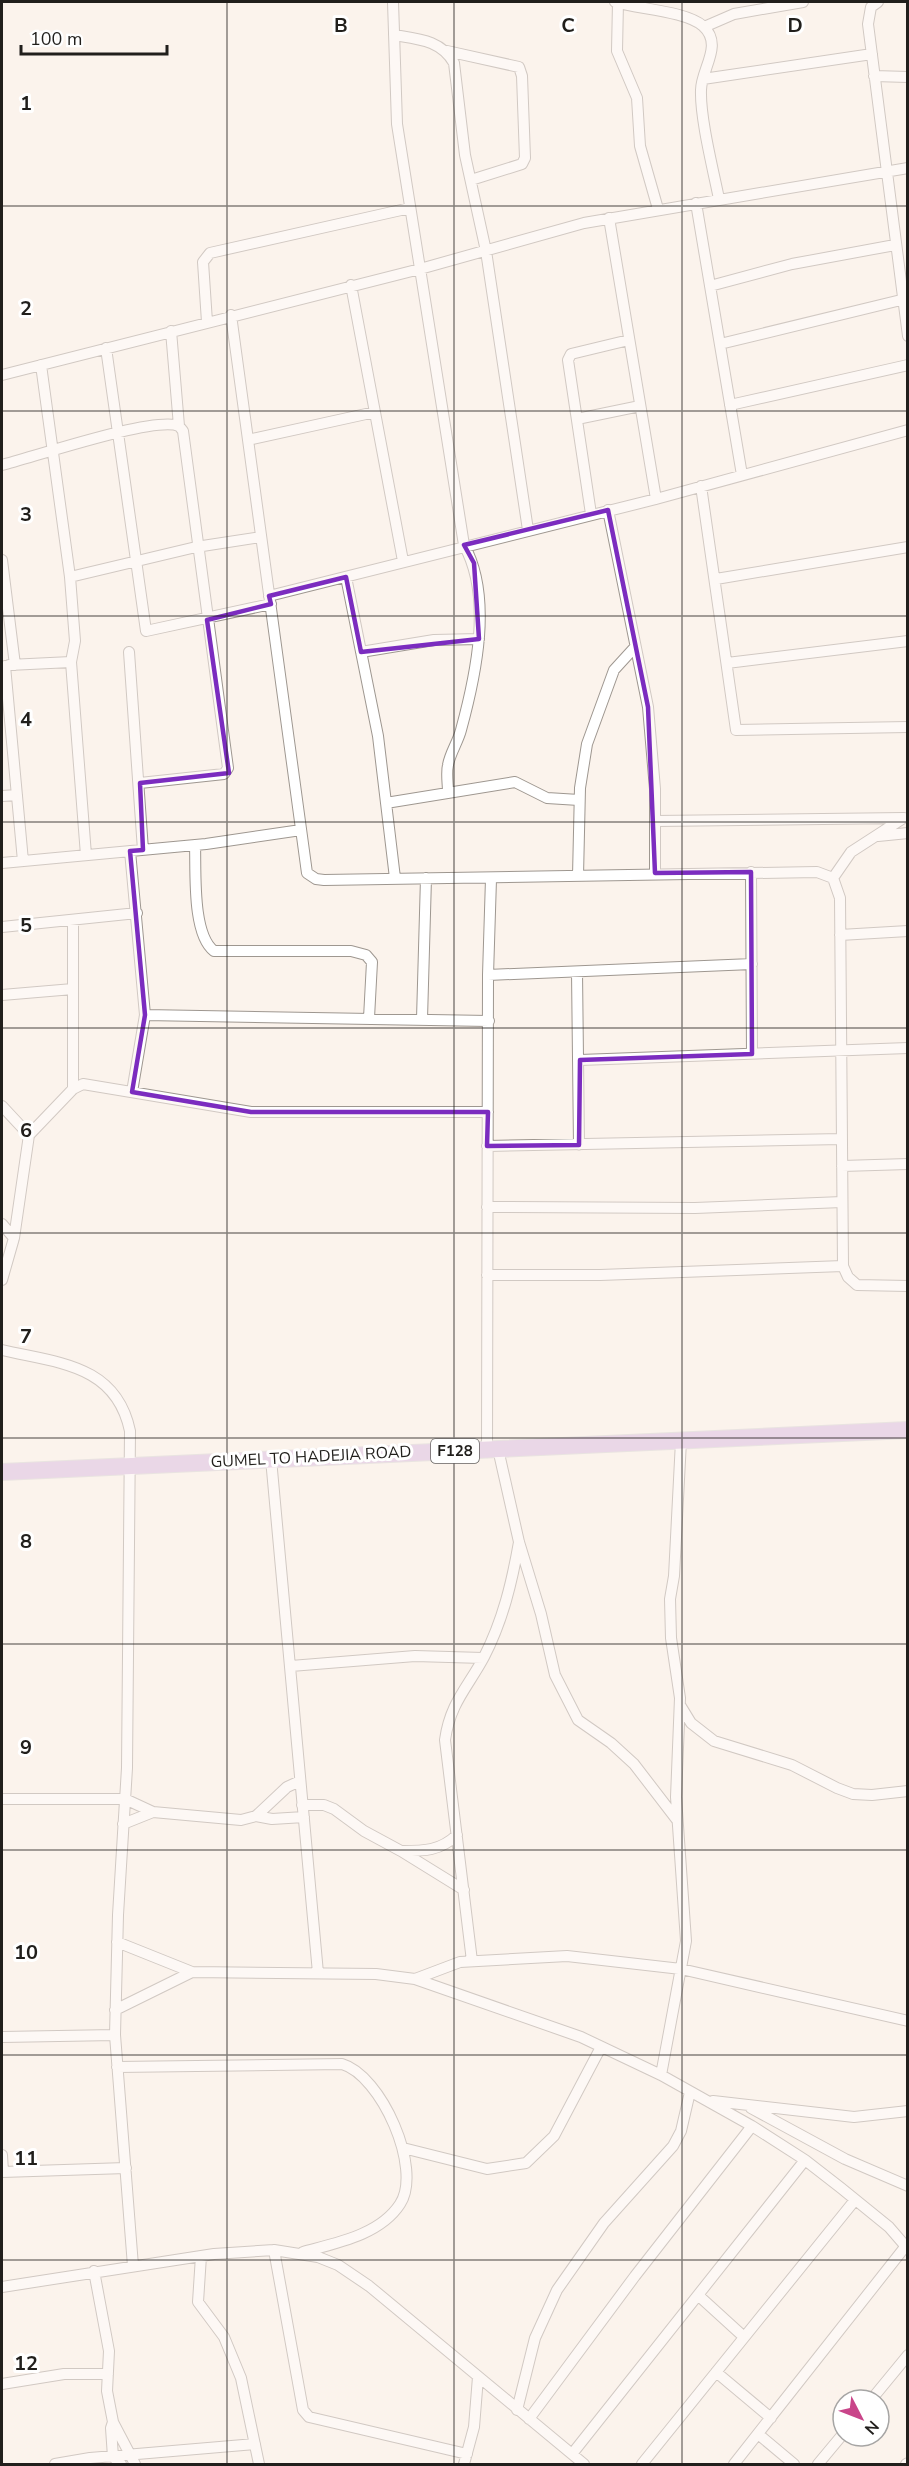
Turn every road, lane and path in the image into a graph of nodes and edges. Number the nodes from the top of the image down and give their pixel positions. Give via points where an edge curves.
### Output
1 (393, 2) edge
2 (617, 2) edge
3 (803, 2) edge
4 (878, 2) edge
5 (784, 3) edge
6 (704, 27) junction
7 (394, 35) junction
8 (447, 51) junction
9 (872, 54) junction
10 (874, 76) junction
11 (908, 77) edge
12 (703, 79) junction
13 (908, 168) edge
14 (886, 172) junction
15 (471, 180) junction
16 (718, 199) junction
17 (696, 202) junction
18 (410, 208) junction
19 (658, 209) junction
20 (609, 218) junction
21 (895, 245) junction
22 (486, 251) junction
23 (420, 269) junction
24 (351, 285) junction
25 (710, 286) junction
26 (902, 300) junction
27 (231, 315) junction
28 (207, 322) junction
29 (171, 331) junction
30 (908, 336) edge
31 (629, 340) junction
32 (720, 344) junction
33 (106, 348) junction
34 (908, 364) edge
35 (41, 365) junction
36 (2, 375) edge
37 (730, 405) junction
38 (640, 406) junction
39 (375, 412) junction
40 (577, 419) junction
41 (179, 426) junction
42 (908, 430) edge
43 (117, 434) junction
44 (248, 440) junction
45 (53, 452) junction
46 (2, 465) edge
47 (742, 475) junction
48 (701, 486) junction
49 (656, 499) junction
50 (608, 510) junction
51 (591, 514) junction
52 (528, 530) junction
53 (261, 537) junction
54 (464, 545) junction
55 (196, 547) junction
56 (908, 547) edge
57 (2, 560) edge
58 (403, 561) junction
59 (136, 563) junction
60 (70, 577) junction
61 (346, 577) junction
62 (716, 579) junction
63 (270, 600) junction
64 (207, 620) junction
65 (479, 639) junction
66 (908, 641) edge
67 (635, 647) junction
68 (129, 652) dead end
69 (361, 652) junction
70 (71, 662) junction
71 (727, 663) junction
72 (7, 665) edge
73 (908, 727) edge
74 (6, 729) edge
75 (140, 783) junction
76 (448, 792) junction
77 (17, 795) junction
78 (2, 796) edge
79 (579, 800) junction
80 (386, 803) junction
81 (906, 817) edge
82 (655, 821) junction
83 (301, 830) junction
84 (908, 833) edge
85 (874, 836) junction
86 (195, 845) junction
87 (143, 850) junction
88 (130, 851) junction
89 (86, 855) junction
90 (23, 861) junction
91 (2, 863) edge
92 (655, 873) junction
93 (751, 873) junction
94 (578, 876) junction
95 (395, 878) junction
96 (426, 878) junction
97 (833, 878) junction
98 (491, 879) junction
99 (136, 913) junction
100 (73, 920) junction
101 (2, 927) edge
102 (908, 931) edge
103 (840, 935) junction
104 (752, 964) junction
105 (577, 972) junction
106 (488, 975) junction
107 (73, 989) junction
108 (2, 995) edge
109 (145, 1015) junction
110 (369, 1018) junction
111 (422, 1019) junction
112 (489, 1021) junction
113 (908, 1048) edge
114 (841, 1051) junction
115 (752, 1054) junction
116 (580, 1060) junction
117 (73, 1089) junction
118 (132, 1092) junction
119 (2, 1106) edge
120 (488, 1112) junction
121 (29, 1136) junction
122 (842, 1139) junction
123 (579, 1145) junction
124 (487, 1146) junction
125 (908, 1164) edge
126 (842, 1166) junction
127 (843, 1202) junction
128 (487, 1207) junction
129 (2, 1224) edge
130 (14, 1238) junction
131 (843, 1266) junction
132 (487, 1275) junction
133 (2, 1280) edge
134 (908, 1286) edge
135 (2, 1350) edge
136 (908, 1430) edge
137 (681, 1441) junction
138 (493, 1449) junction
139 (271, 1459) junction
140 (130, 1466) junction
141 (2, 1472) edge
142 (519, 1542) junction
143 (483, 1658) junction
144 (291, 1666) junction
145 (680, 1705) junction
146 (300, 1781) junction
147 (908, 1791) edge
148 (2, 1799) edge
149 (125, 1799) junction
150 (302, 1805) junction
151 (153, 1812) junction
152 (256, 1816) junction
153 (303, 1818) junction
154 (677, 1820) junction
155 (123, 1824) junction
156 (457, 1835) junction
157 (401, 1851) junction
158 (464, 1890) junction
159 (117, 1942) junction
160 (472, 1961) junction
161 (681, 1969) junction
162 (192, 1972) junction
163 (318, 1973) junction
164 (415, 1979) junction
165 (115, 2010) junction
166 (908, 2021) edge
167 (115, 2035) junction
168 (2, 2037) edge
169 (601, 2047) junction
170 (117, 2067) junction
171 (661, 2075) junction
172 (690, 2092) junction
173 (706, 2101) junction
174 (745, 2104) junction
175 (908, 2111) edge
176 (752, 2126) junction
177 (403, 2148) junction
178 (2, 2155) edge
179 (805, 2160) junction
180 (126, 2168) junction
181 (2, 2172) edge
182 (908, 2186) edge
183 (855, 2200) junction
184 (906, 2248) edge
185 (274, 2250) junction
186 (300, 2253) junction
187 (201, 2256) junction
188 (133, 2266) junction
189 (94, 2271) junction
190 (2, 2287) edge
191 (699, 2296) junction
192 (744, 2337) junction
193 (908, 2355) edge
194 (716, 2372) junction
195 (108, 2374) junction
196 (478, 2377) junction
197 (2, 2384) edge
198 (881, 2388) edge
199 (517, 2410) junction
200 (771, 2418) junction
201 (529, 2419) junction
202 (113, 2422) junction
203 (758, 2434) junction
204 (255, 2444) junction
205 (831, 2448) edge
206 (572, 2454) junction
207 (134, 2460) edge
208 (117, 2461) edge
209 (466, 2461) edge
210 (55, 2464) edge
211 (259, 2464) edge
212 (584, 2464) edge
213 (642, 2464) edge
214 (734, 2464) edge
215 (794, 2464) edge
216 (818, 2464) edge

1 - 7 street
2 - 6 street via 696,21
2 - 19 street via 617,51 637,98 640,147
3 - 5 street
4 - 9 street via 871,7 868,24
5 - 6 street via 734,14
6 - 12 street via 712,42 712,54
7 - 8 street via 429,41
7 - 18 street via 397,124
8 - 15 street via 454,63
8 - 15 street via 519,67 522,76 525,158 522,164
9 - 10 street
9 - 12 street
10 - 11 street
10 - 14 street
12 - 16 street via 701,100
13 - 14 street
14 - 16 street
14 - 21 street
15 - 22 street
16 - 17 street
17 - 19 street
17 - 25 street
18 - 23 street
18 - 28 street via 210,253 203,262
19 - 20 street
20 - 22 street
20 - 31 street
21 - 25 street via 792,264
21 - 26 street
22 - 23 street
22 - 52 street
23 - 24 street
23 - 54 street
24 - 27 street
24 - 39 street
25 - 32 street
26 - 30 street
26 - 32 street
27 - 28 street
27 - 44 street
28 - 29 street
29 - 33 street
29 - 41 street
31 - 38 street
31 - 40 street via 571,354 568,360
32 - 37 street
33 - 35 street
33 - 43 street
34 - 37 street
35 - 36 street
35 - 45 street
37 - 47 street
38 - 40 street
38 - 49 street
39 - 44 street
39 - 58 street
40 - 51 street
41 - 43 street via 171,422
41 - 55 street via 183,431
42 - 47 street
43 - 45 street
43 - 59 street
44 - 53 street
45 - 46 street
45 - 60 street
47 - 48 street
48 - 49 street
48 - 62 street
49 - 50 street
50 - 51 street
50 - 67 street
51 - 52 street
52 - 54 street
53 - 55 street
53 - 63 street
54 - 58 street
54 - 65 street via 474,563
55 - 59 street
55 - 64 street
56 - 62 street
57 - 72 street
58 - 61 street
59 - 60 street
59 - 64 street via 146,632
60 - 70 street via 75,641
61 - 63 street
61 - 69 street
62 - 71 street
63 - 64 street
63 - 83 street
64 - 75 street via 228,768 224,774
65 - 69 street via 434,640
65 - 76 street via 461,730 448,765
66 - 71 street
67 - 79 street via 614,670 587,744
67 - 82 street via 648,707
68 - 75 street
69 - 80 street via 378,736
70 - 72 street
70 - 89 street
71 - 73 street via 736,730
72 - 74 street
74 - 77 street
75 - 87 street
76 - 79 street via 515,782 547,798
76 - 80 street
77 - 78 street
77 - 90 street
79 - 94 street
80 - 95 street
81 - 82 street
81 - 85 street
82 - 92 street
83 - 86 street
83 - 95 street via 310,877
84 - 85 street
85 - 97 street via 851,852
86 - 87 street
86 - 110 street via 200,929 207,946 214,951 351,951 366,955 372,962
87 - 88 street
88 - 89 street
88 - 99 street
89 - 90 street
90 - 91 street
92 - 93 street
92 - 94 street
93 - 97 street via 817,872
93 - 104 street
94 - 98 street
95 - 96 street
96 - 98 street
96 - 111 street
97 - 103 street via 840,898
98 - 106 street
99 - 100 street
99 - 109 street
100 - 101 street
100 - 107 street
102 - 103 street
103 - 114 street
104 - 105 street
104 - 115 street
105 - 106 street
105 - 116 street
106 - 112 street
107 - 108 street
107 - 117 street
109 - 110 street
109 - 118 street
110 - 111 street
111 - 112 street
112 - 120 street
113 - 114 street
114 - 115 street
114 - 122 street
115 - 116 street
116 - 123 street
117 - 118 street via 83,1084
117 - 121 street
118 - 120 street via 251,1112
119 - 121 street
120 - 124 street
121 - 130 street
122 - 123 street
122 - 126 street
123 - 124 street
124 - 128 street
125 - 126 street
126 - 127 street
127 - 128 street via 695,1208
127 - 131 street
128 - 132 street
129 - 130 street
130 - 133 street
131 - 132 street
131 - 134 street via 856,1285
132 - 138 street
135 - 140 street via 81,1368 99,1379 125,1409 130,1431
136 - 137 main road, GUMEL TO HADEJIA ROAD / F128
137 - 138 main road, GUMEL TO HADEJIA ROAD / F128
137 - 145 street via 670,1599
138 - 139 main road, GUMEL TO HADEJIA ROAD / F128
138 - 142 street
139 - 140 main road, GUMEL TO HADEJIA ROAD / F128
139 - 144 street
140 - 141 main road, GUMEL TO HADEJIA ROAD / F128
140 - 149 street
142 - 143 street via 511,1586
142 - 154 street via 555,1675 578,1720 634,1764
143 - 144 street via 415,1656
143 - 156 street via 461,1691 448,1720 445,1740
144 - 146 street
145 - 147 street via 691,1723 714,1741 792,1765 837,1788 872,1795
145 - 154 street
146 - 150 street
146 - 152 street via 287,1787
148 - 149 street
149 - 151 street
149 - 155 street
150 - 153 street
150 - 157 street via 324,1804
151 - 152 street via 241,1820
151 - 155 street
152 - 153 street
153 - 163 street
154 - 161 street via 686,1941
155 - 159 street
156 - 157 street via 434,1850
156 - 158 street
157 - 158 street
158 - 160 street
159 - 162 street
159 - 165 street
160 - 161 street via 567,1956
160 - 164 street
161 - 166 street
161 - 171 street
162 - 163 street
162 - 165 street
163 - 164 street
164 - 169 street
165 - 167 street
167 - 168 street
167 - 170 street
169 - 171 street
169 - 177 street via 554,2136 526,2163 487,2169
170 - 177 street via 354,2067 375,2089
170 - 180 street
171 - 172 street
172 - 173 street
172 - 199 street via 681,2131 673,2146 604,2223 558,2290 536,2338
173 - 174 street
173 - 176 street
174 - 175 street via 854,2116
174 - 182 street via 845,2159
176 - 179 street
176 - 201 street
177 - 186 street via 405,2183 399,2206 368,2231
178 - 181 street
179 - 183 street
179 - 191 street
180 - 181 street
180 - 188 street
183 - 184 street via 889,2227
183 - 192 street
184 - 200 street
185 - 186 street
185 - 187 street
185 - 209 street via 293,2365 303,2410 309,2417
186 - 196 street via 338,2265 369,2286
187 - 188 street
187 - 204 street via 198,2302 232,2353 242,2378
188 - 189 street
189 - 190 street
189 - 195 street via 109,2351
191 - 192 street
191 - 206 street
192 - 194 street
193 - 198 street
194 - 200 street
194 - 213 street
195 - 197 street via 64,2374
195 - 202 street
196 - 199 street
196 - 209 street via 474,2427
199 - 201 street
200 - 203 street
201 - 206 street
202 - 207 street
202 - 208 street
203 - 214 street
203 - 215 street
204 - 207 street
204 - 211 street
205 - 216 street
206 - 212 street
207 - 208 street
208 - 210 street

